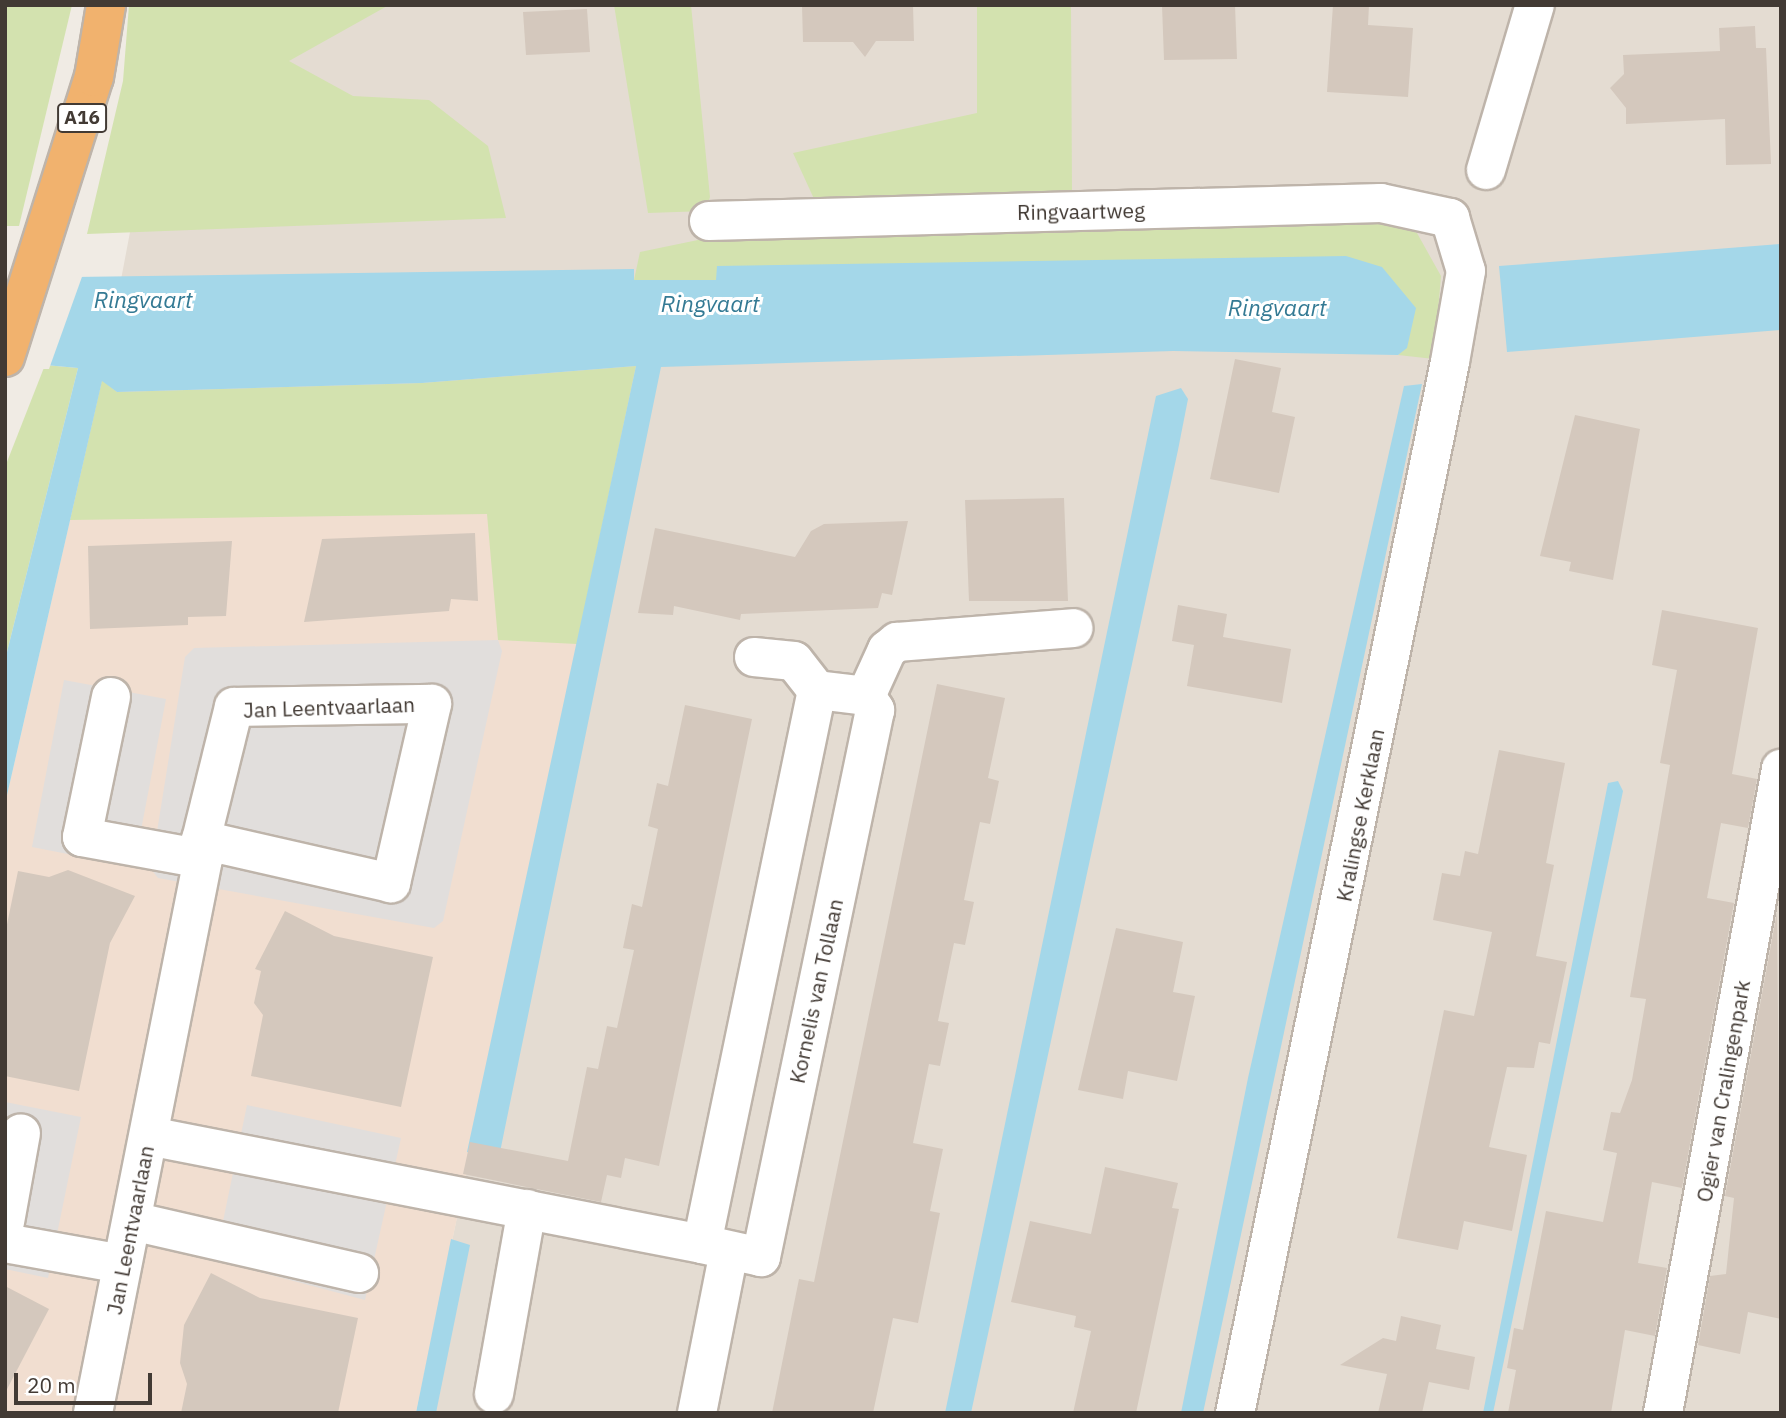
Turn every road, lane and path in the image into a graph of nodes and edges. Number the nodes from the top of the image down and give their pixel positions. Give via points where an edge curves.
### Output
1 (106, 5) edge
2 (1535, 5) edge
3 (1486, 170) dead end
4 (1450, 218) joint
5 (709, 221) dead end
6 (5, 357) edge
7 (1073, 628) dead end
8 (754, 657) dead end
9 (817, 690) junction
10 (866, 696) junction
11 (111, 697) dead end
12 (1781, 769) edge
13 (202, 849) junction
14 (21, 1133) dead end
15 (149, 1136) junction
16 (527, 1209) junction
17 (132, 1221) junction
18 (5, 1222) edge
19 (5, 1243) edge
20 (715, 1248) junction
21 (122, 1264) junction
22 (359, 1273) dead end
23 (494, 1394) dead end
24 (93, 1413) edge
25 (697, 1413) edge
26 (1235, 1413) edge
27 (1663, 1413) edge

1 - 6 highway, A16 via 94,77 50,229
2 - 3 street
4 - 5 street, Ringvaartweg via 1381,203
4 - 26 street, Kralingse Kerklaan via 1466,271 1450,362
7 - 10 street via 897,642 887,650
8 - 9 street via 794,661
9 - 10 street
9 - 20 street
10 - 20 street, Kornelis van Tollaan via 875,710 761,1257
11 - 13 street via 82,836
12 - 27 street, Ogier van Cralingenpark
13 - 13 street, Jan Leentvaarlaan via 234,707 432,704 391,883
13 - 15 street, Jan Leentvaarlaan
14 - 18 street
15 - 16 street
15 - 17 street, Jan Leentvaarlaan
16 - 20 street
16 - 23 street
17 - 21 street, Jan Leentvaarlaan
17 - 22 street
19 - 21 street
20 - 25 street
21 - 24 street, Jan Leentvaarlaan

